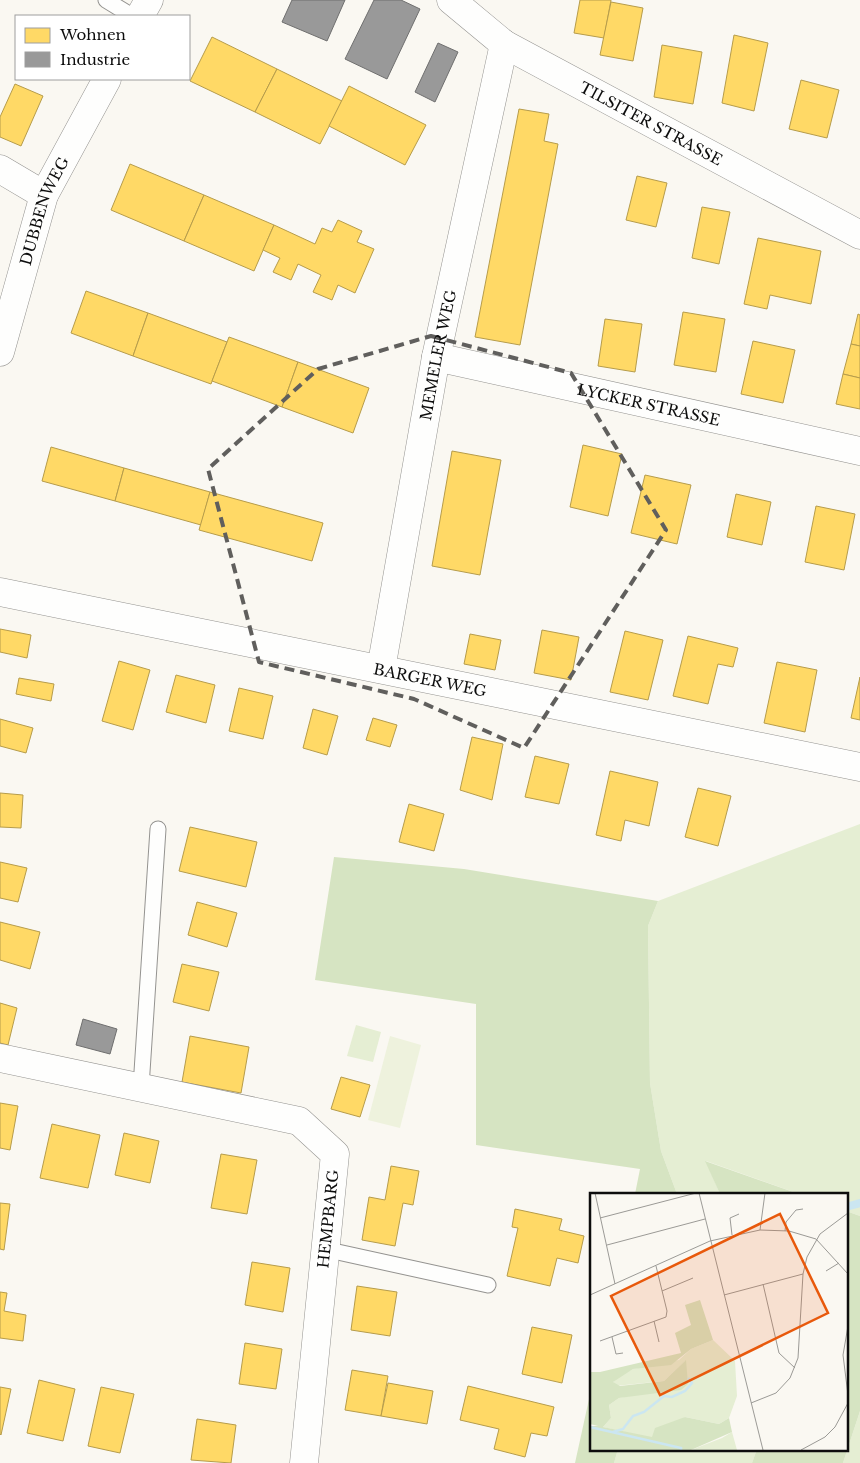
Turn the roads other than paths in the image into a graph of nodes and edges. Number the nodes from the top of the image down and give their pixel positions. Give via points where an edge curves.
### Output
1 (106, 0) edge
2 (149, 0) edge
3 (450, 0) edge
4 (130, 15) edge
5 (141, 15) edge
6 (504, 44) junction
7 (105, 80) edge
8 (0, 169) edge
9 (44, 195) junction
10 (860, 236) edge
11 (0, 352) edge
12 (436, 357) junction
13 (860, 451) edge
14 (0, 592) edge
15 (381, 669) junction
16 (860, 767) edge
17 (158, 829) dead end
18 (0, 1058) edge
19 (141, 1087) junction
20 (324, 1249) junction
21 (488, 1285) dead end
22 (304, 1463) edge

1 - 4 lane
2 - 5 street
3 - 6 street, TILSITER STRASSE
6 - 10 street, TILSITER STRASSE
6 - 12 street, MEMELER WEG
7 - 9 street, DUBBENWEG
8 - 9 street
9 - 11 street, DUBBENWEG
12 - 13 street, LYCKER STRASSE
12 - 15 street, MEMELER WEG
14 - 15 street, BARGER WEG
15 - 16 street, BARGER WEG
17 - 19 lane
18 - 19 street, HEMPBARG
19 - 20 street, HEMPBARG via 299,1121 335,1154
20 - 21 lane
20 - 22 street, HEMPBARG

